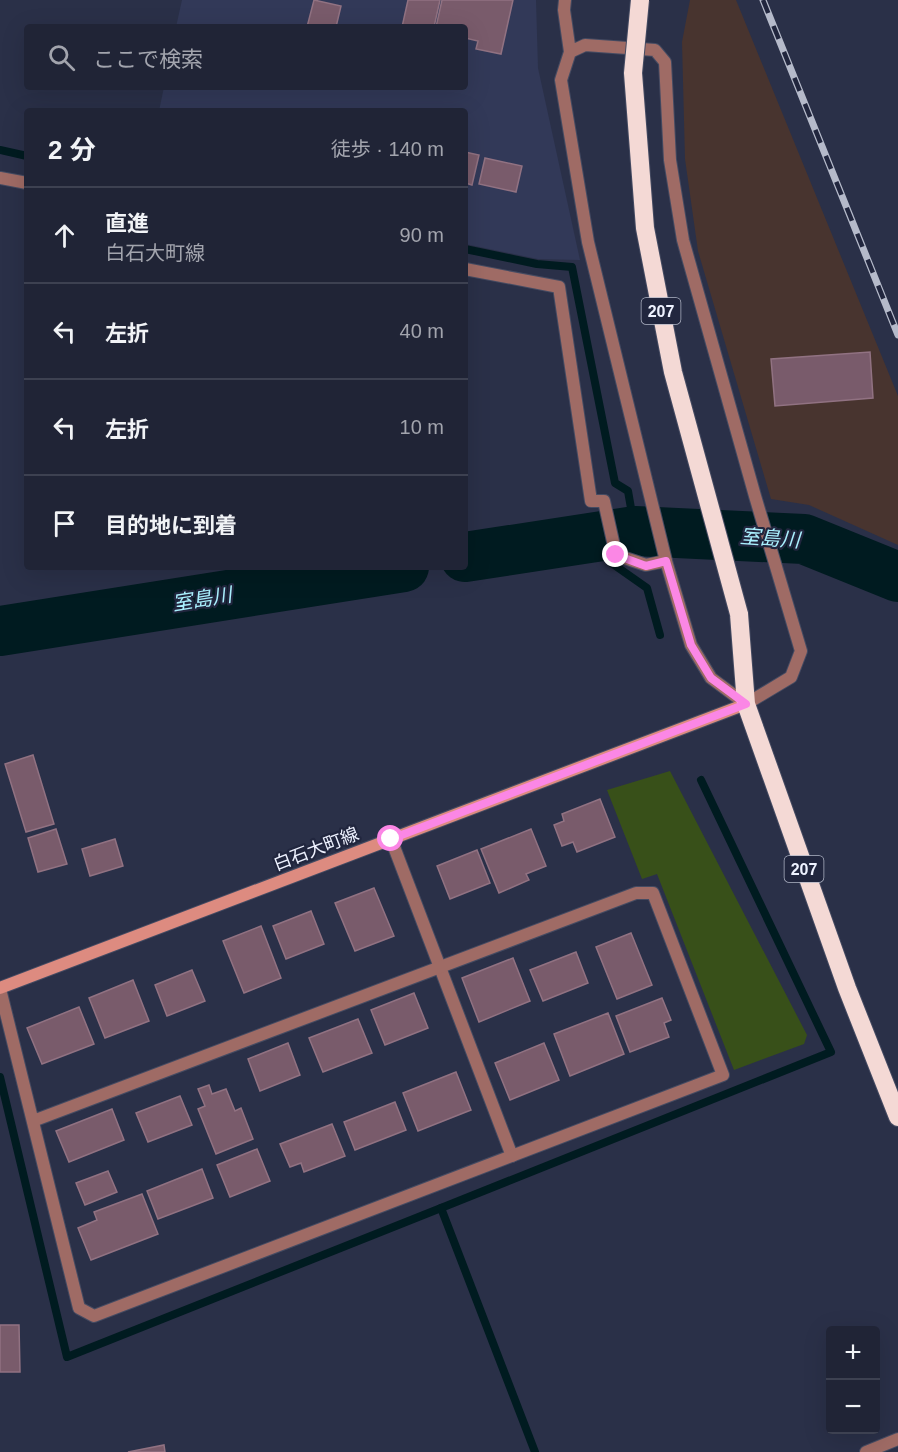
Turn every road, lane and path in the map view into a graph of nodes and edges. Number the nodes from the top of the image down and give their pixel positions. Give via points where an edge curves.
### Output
1 (565, 0) edge
2 (639, 0) edge
3 (570, 52) junction
4 (0, 178) edge
5 (24, 182) edge
6 (468, 270) edge
7 (666, 561) junction
8 (746, 704) junction
9 (391, 839) junction
10 (440, 967) junction
11 (0, 988) edge
12 (898, 1117) edge
13 (33, 1121) junction
14 (512, 1156) junction
15 (898, 1439) edge
16 (866, 1452) edge

1 - 3 street
2 - 8 highway, 207, bridge via 633,74 645,228 673,372 739,614
3 - 7 street via 561,80 588,243
3 - 8 street via 585,45 655,50 665,62 670,160 683,240 801,651 791,677
4 - 5 street
6 - 7 street via 559,287 591,501 604,501 616,555 646,566
7 - 8 street via 691,645 711,678
8 - 9 main road, 白石大町線
8 - 12 highway, 207 via 847,988
9 - 10 street
9 - 11 main road, 白石大町線
10 - 13 street
10 - 14 street
10 - 14 street via 636,893 653,894 719,1064 723,1075
11 - 13 street
13 - 14 street via 79,1308 94,1316
15 - 16 street

